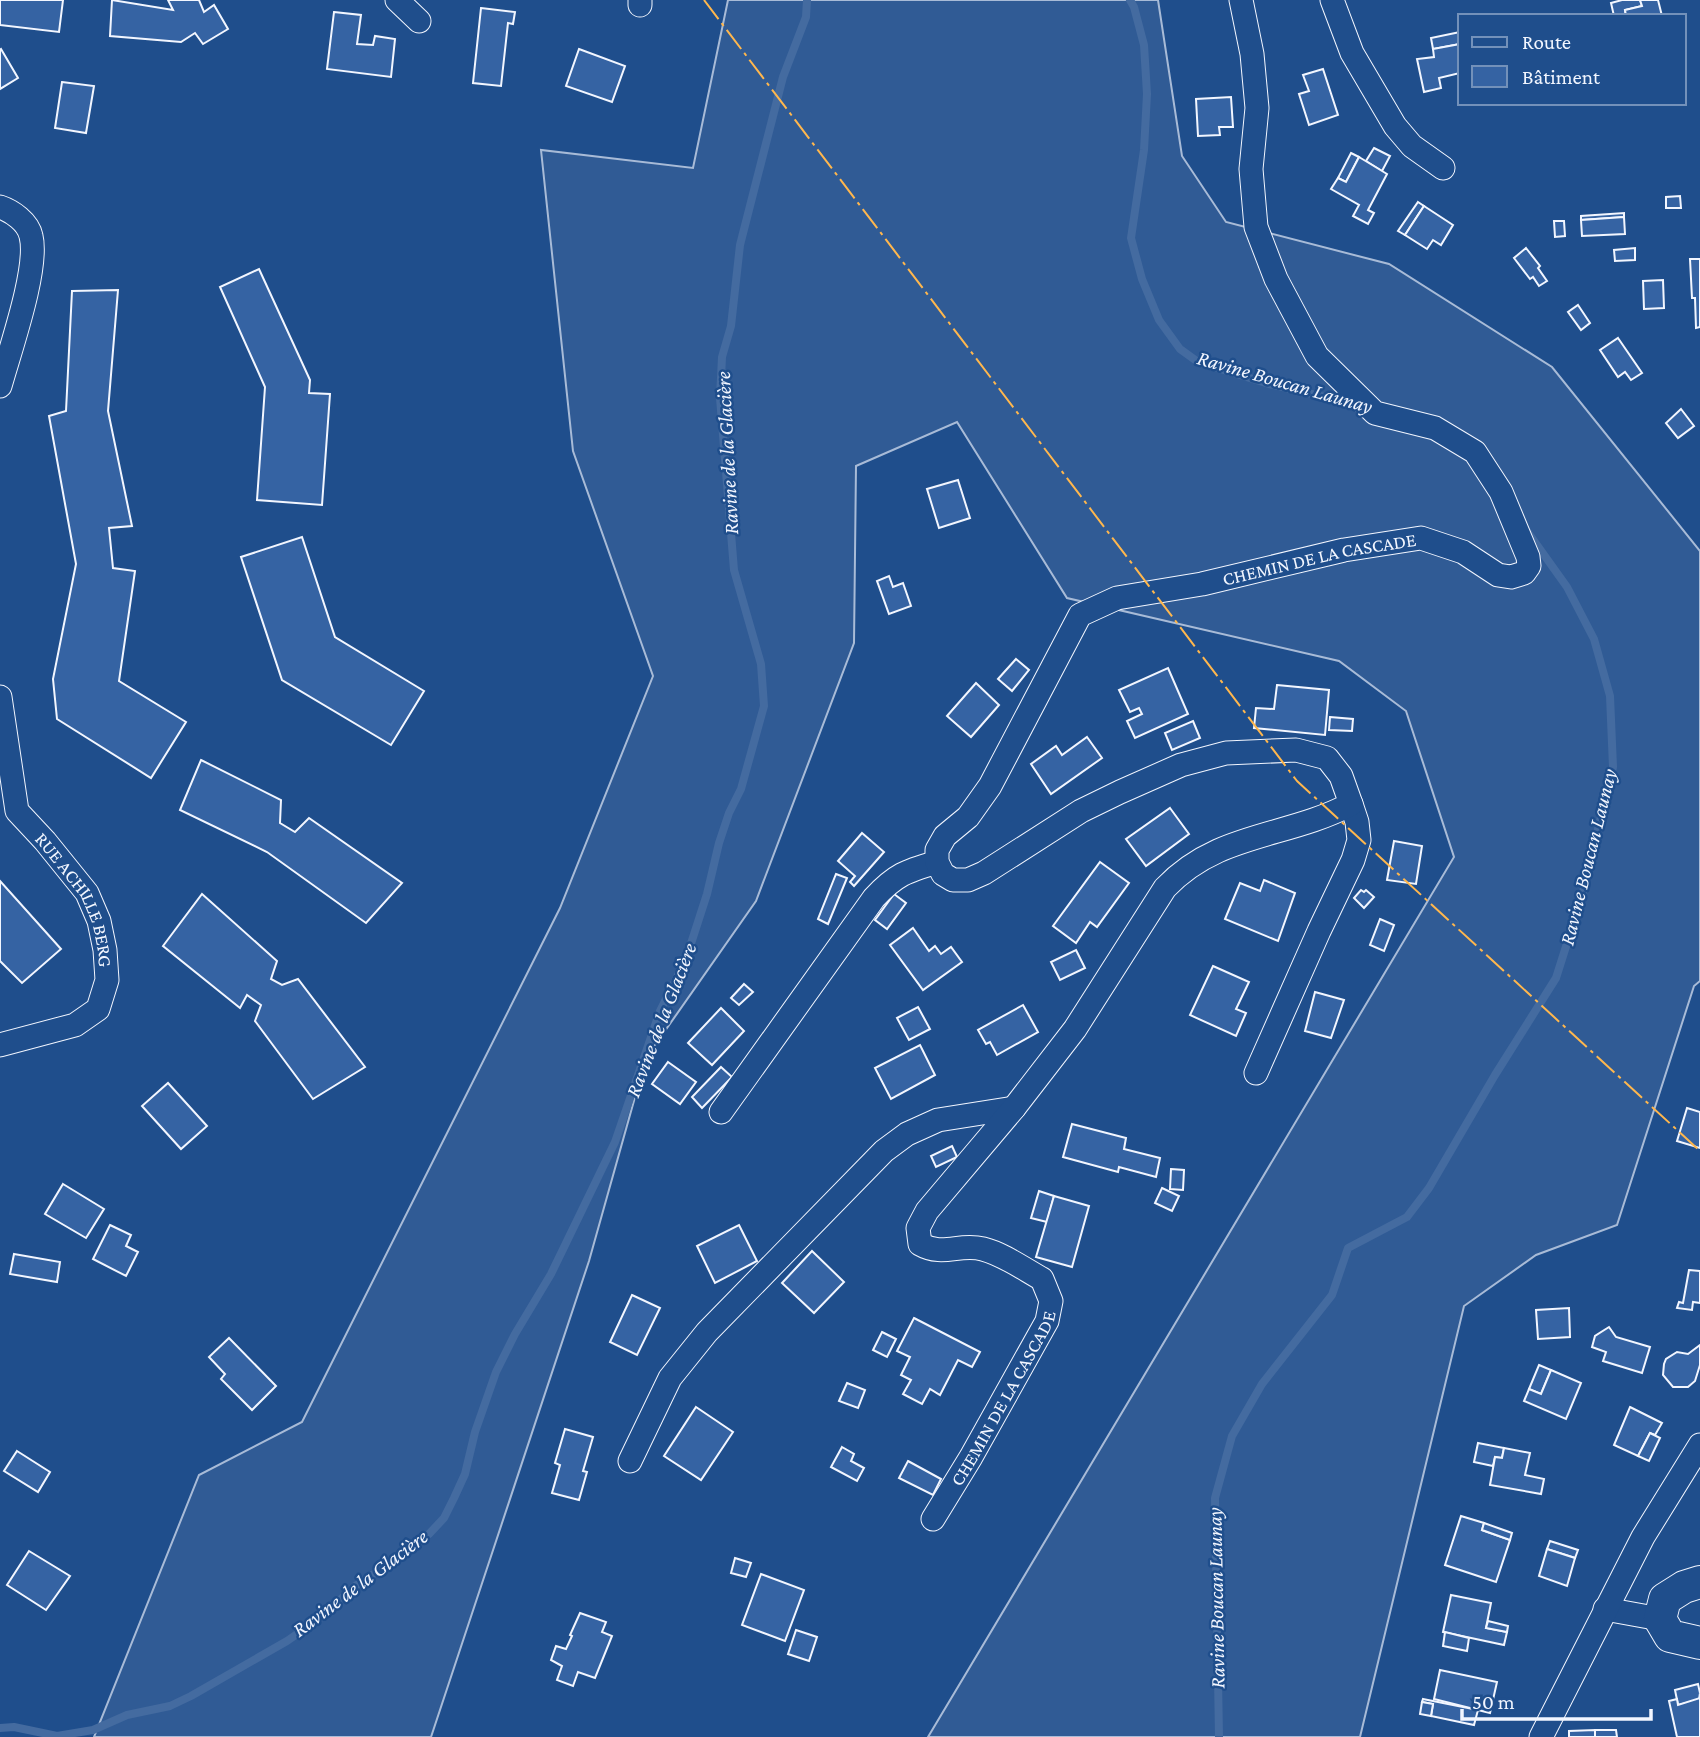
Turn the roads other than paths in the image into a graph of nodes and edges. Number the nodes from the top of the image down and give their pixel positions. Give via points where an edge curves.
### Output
1 (397, 0) edge
2 (1241, 0) edge
3 (1332, 0) edge
4 (419, 21) dead end
5 (1443, 168) dead end
6 (0, 207) edge
7 (0, 386) edge
8 (0, 697) edge
9 (1351, 804) junction
10 (937, 862) junction
11 (4, 1044) edge
12 (1256, 1073) dead end
13 (1014, 1108) junction
14 (721, 1112) dead end
15 (1700, 1445) edge
16 (630, 1461) dead end
17 (933, 1518) dead end
18 (1700, 1583) edge
19 (1605, 1609) junction
20 (1660, 1619) junction
21 (1700, 1643) edge
22 (1541, 1737) edge

1 - 4 street
2 - 10 street, CHEMIN DE LA CASCADE via 1257,108 1251,169 1256,227 1276,279 1317,356 1375,413 1435,428 1475,452 1501,492 1529,566 1511,577 1499,575 1463,552 1421,538 1116,598 1080,614 990,786 968,817 945,836 937,850
3 - 5 street via 1352,53 1395,126 1412,146
6 - 7 street via 13,212 31,233 33,259
8 - 11 street, RUE ACHILLE BERG via 17,811 87,893 99,921 107,980 97,1009 75,1025
9 - 10 street via 1341,776 1327,758 1296,750 1226,752 1181,765 1081,811 968,880 953,880
9 - 12 street via 1359,840 1353,860
9 - 13 street, CHEMIN DE LA CASCADE via 1310,822 1233,844 1179,873 1075,1028
10 - 14 street via 890,881 874,898
13 - 16 street via 938,1120 884,1151 699,1341 670,1378
13 - 17 street, CHEMIN DE LA CASCADE via 927,1212 918,1228 920,1244 932,1251 965,1246 986,1249 1042,1279 1051,1301 1047,1321
15 - 19 street via 1643,1536
18 - 20 main road via 1665,1599
19 - 20 street
19 - 22 street
20 - 21 main road via 1670,1636

